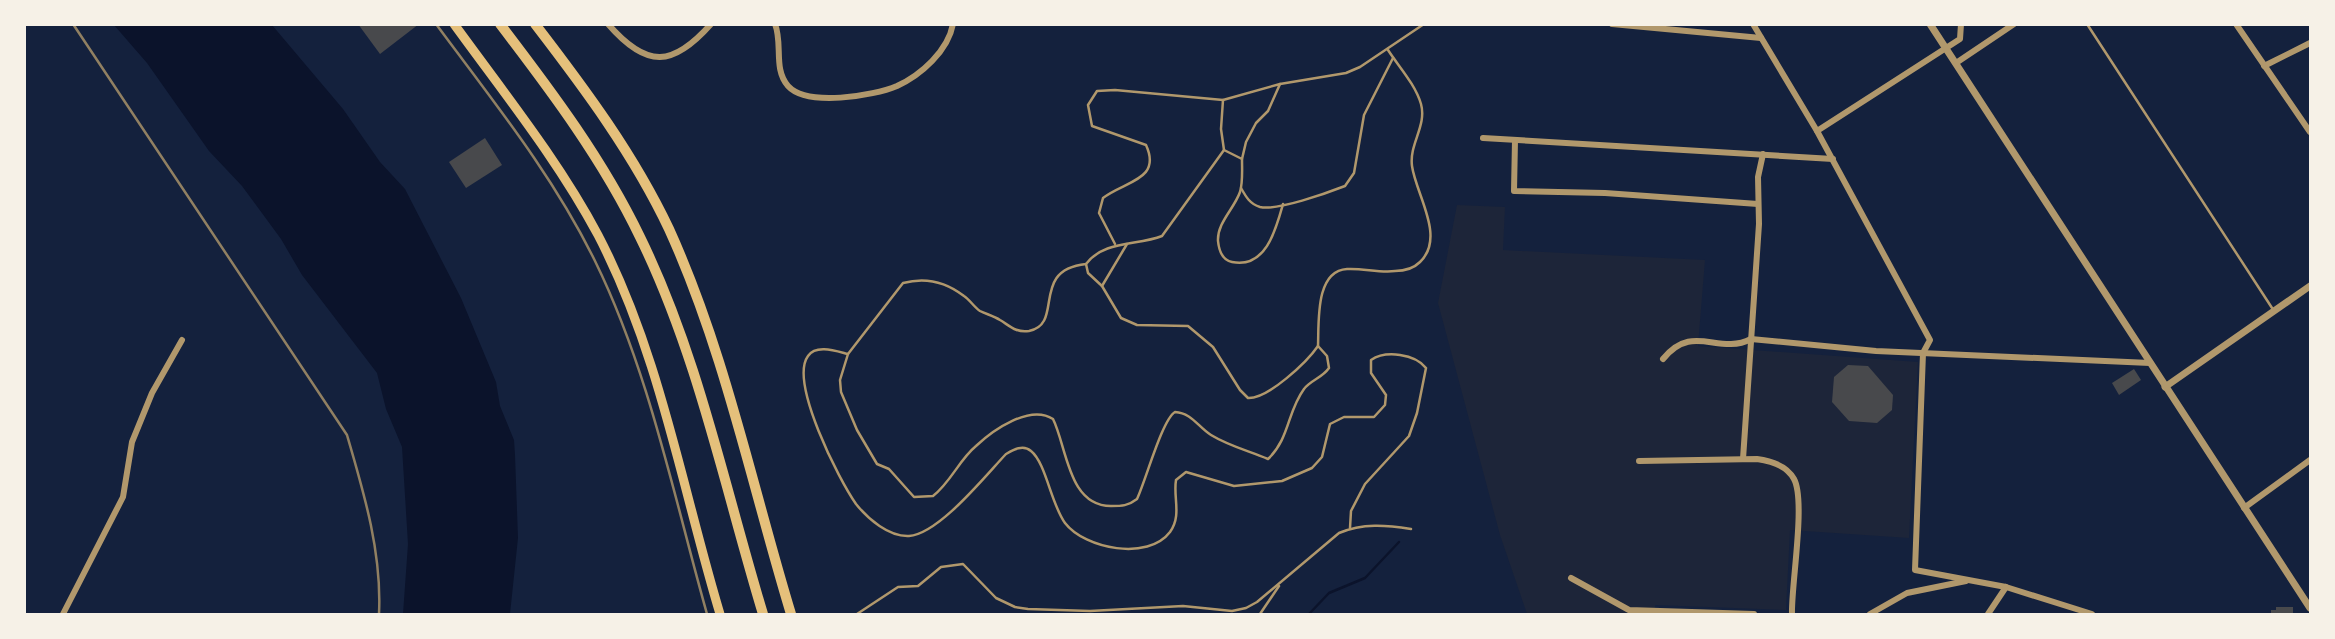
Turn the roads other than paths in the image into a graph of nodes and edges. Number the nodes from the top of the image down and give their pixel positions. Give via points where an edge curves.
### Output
1 (454, 24) edge
2 (500, 24) edge
3 (535, 24) edge
4 (608, 24) edge
5 (711, 24) edge
6 (775, 24) edge
7 (953, 24) edge
8 (1424, 24) edge
9 (1612, 24) edge
10 (1754, 24) edge
11 (1930, 24) edge
12 (1961, 24) edge
13 (2014, 24) edge
14 (2087, 24) edge
15 (2236, 24) edge
16 (1761, 38) junction
17 (2311, 43) edge
18 (1946, 48) junction
19 (1388, 50) junction
20 (1393, 58) junction
21 (1956, 63) junction
22 (2264, 66) junction
23 (1280, 84) junction
24 (1223, 100) junction
25 (1817, 131) junction
26 (2311, 132) edge
27 (1483, 138) dead end
28 (1515, 140) junction
29 (1224, 150) junction
30 (1763, 154) junction
31 (1242, 159) junction
32 (1833, 159) junction
33 (1241, 188) junction
34 (1283, 204) junction
35 (1758, 204) junction
36 (1115, 244) junction
37 (1127, 244) junction
38 (1086, 264) junction
39 (1102, 286) junction
40 (2311, 286) edge
41 (2274, 311) junction
42 (1751, 339) junction
43 (182, 340) dead end
44 (1318, 346) junction
45 (1923, 353) junction
46 (848, 354) junction
47 (1663, 359) dead end
48 (2150, 363) junction
49 (2165, 387) junction
50 (1743, 459) junction
51 (2311, 460) edge
52 (1639, 461) dead end
53 (2244, 508) junction
54 (1350, 528) junction
55 (1411, 529) dead end
56 (1571, 578) dead end
57 (1970, 580) junction
58 (1280, 583) junction
59 (2006, 587) junction
60 (2311, 608) edge
61 (2080, 613) edge
62 (63, 614) edge
63 (720, 614) edge
64 (763, 614) edge
65 (791, 614) edge
66 (857, 614) edge
67 (1261, 614) edge
68 (1754, 614) edge
69 (1792, 614) edge
70 (1870, 614) edge
71 (1988, 614) edge
72 (2092, 614) edge

1 - 63 main road via 578,201 619,281 660,394
2 - 64 highway via 606,173 656,271 685,351
3 - 65 highway via 629,156 687,272 717,355
4 - 5 street via 627,46 653,58 690,48
6 - 7 street via 779,69 789,87 811,99 897,86 935,60
8 - 19 lane
9 - 16 street
10 - 16 street
11 - 18 street
12 - 18 street via 1960,40
13 - 21 street
14 - 41 lane
15 - 22 street
16 - 25 street
17 - 22 street
18 - 21 street
18 - 25 street
19 - 20 lane
19 - 23 lane via 1346,73
20 - 34 lane via 1364,115 1350,181 1335,190
20 - 44 lane via 1417,92 1421,106 1422,121 1411,155 1430,243 1419,263 1406,270 1346,269 1329,277 1321,300
21 - 48 street
22 - 26 street
23 - 24 lane
23 - 31 lane via 1246,142
24 - 29 lane
24 - 36 lane via 1097,91 1088,105 1092,126 1146,145 1152,159 1142,176 1103,198 1099,213
25 - 32 street
27 - 28 street
28 - 30 street
28 - 35 street via 1514,191
29 - 31 lane
29 - 37 lane via 1168,230 1151,240
30 - 32 street
30 - 35 street
31 - 33 lane
32 - 45 street via 1930,340
33 - 34 lane via 1257,206
33 - 34 lane via 1218,233 1221,255 1227,261 1248,263 1259,256 1275,233
35 - 42 street
36 - 37 lane
36 - 38 lane
37 - 39 lane
38 - 39 lane via 1094,281
38 - 46 lane via 1067,267 1056,277 1047,314 1031,331 1016,331 947,285 928,280 903,283
39 - 44 lane via 1121,318 1137,325 1188,326 1203,337 1248,398 1265,393
40 - 41 street
41 - 49 street
42 - 45 street
42 - 47 street via 1742,344 1691,340 1674,345
42 - 50 street
43 - 62 street via 152,393 132,442 123,498
44 - 46 lane via 1327,356 1329,368 1305,387 1289,430 1268,459 1210,435 1191,417 1175,412 1168,416 1137,499 1119,506 1089,499 1077,484 1057,427 1045,413 1025,415 992,433 973,447 933,496 914,497 889,469 877,464 857,430 841,392
45 - 48 street
45 - 57 street via 1915,570
46 - 54 lane via 828,349 808,355 803,366 805,388 830,457 856,503 885,529 909,536 926,530 949,513 1006,454 1025,448 1032,451 1053,505 1067,525 1115,549 1136,550 1154,546 1170,532 1177,517 1176,480 1186,472 1234,486 1282,481 1312,468 1322,457 1330,424 1344,417 1374,417 1385,405 1386,395 1371,373 1371,360 1385,354 1416,359 1426,368 1414,423 1403,444 1365,484 1350,511
48 - 49 street
49 - 53 street
50 - 52 street
50 - 69 street via 1771,461 1795,481 1798,544
51 - 53 street
53 - 60 street
54 - 55 lane via 1381,525
54 - 58 lane
56 - 68 street via 1629,610
57 - 59 street
57 - 70 street via 1907,593
58 - 66 lane via 1246,608 1232,611 1153,606 1047,611 1005,603 969,568 956,564 941,567 918,586 898,587
58 - 67 lane
59 - 61 street
59 - 71 street
61 - 72 street

